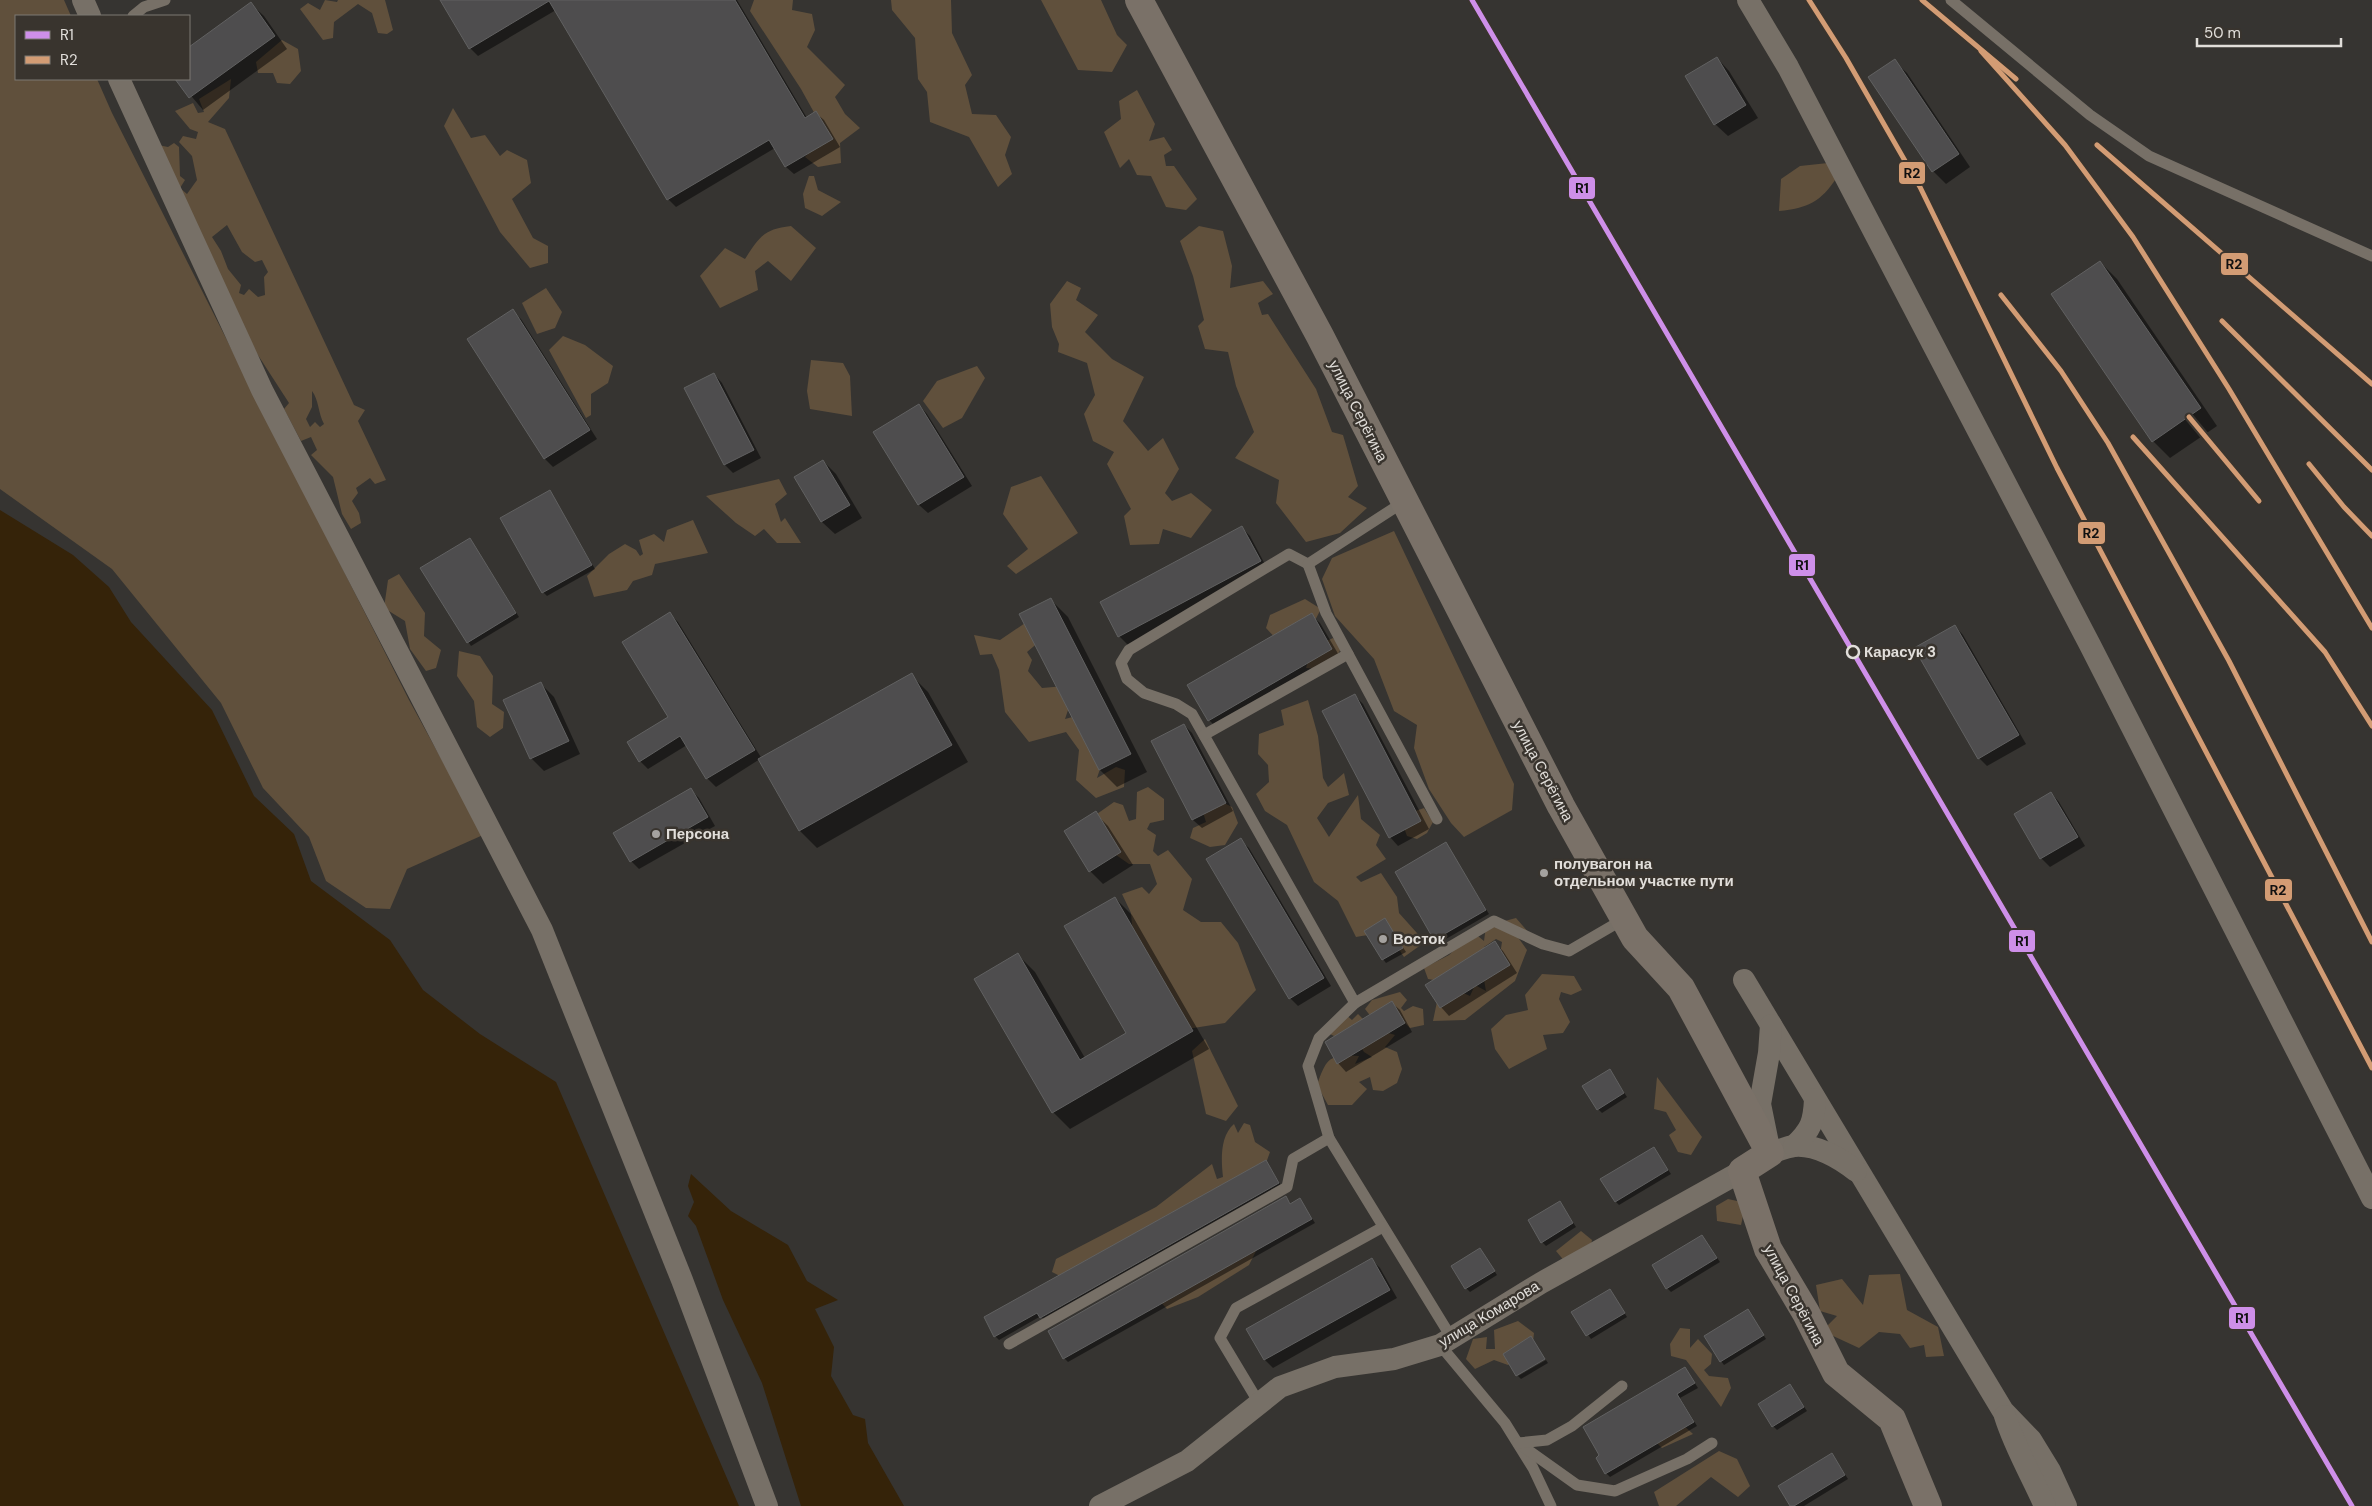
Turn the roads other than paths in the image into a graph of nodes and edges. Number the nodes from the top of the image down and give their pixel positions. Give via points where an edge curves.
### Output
1 (83, 0) edge
2 (165, 0) edge
3 (1139, 0) edge
4 (1748, 0) edge
5 (1951, 0) edge
6 (90, 15) edge
7 (134, 15) edge
8 (119, 80) edge
9 (2372, 256) edge
10 (1404, 502) junction
11 (1308, 564) junction
12 (1348, 654) junction
13 (1204, 736) junction
14 (1437, 819) dead end
15 (1624, 919) junction
16 (1744, 980) dead end
17 (1355, 1003) junction
18 (1770, 1025) junction
19 (1815, 1099) junction
20 (1329, 1138) junction
21 (1782, 1149) junction
22 (1742, 1171) junction
23 (1862, 1176) junction
24 (2372, 1198) edge
25 (1383, 1227) junction
26 (1445, 1341) junction
27 (1009, 1344) dead end
28 (1622, 1386) dead end
29 (1259, 1403) junction
30 (2003, 1411) junction
31 (1518, 1443) junction
32 (1712, 1443) dead end
33 (767, 1506) edge
34 (1100, 1506) edge
35 (1552, 1506) edge
36 (1928, 1506) edge
37 (2045, 1506) edge
38 (2066, 1506) edge

1 - 6 street
2 - 7 lane via 144,7
3 - 10 street, улица Серёгина via 1320,336
4 - 24 street via 1788,67
5 - 9 lane via 2090,115 2149,156
8 - 33 street via 262,390 542,930 682,1280
10 - 11 lane
10 - 15 street, улица Серёгина via 1561,806
11 - 12 lane via 1326,612
11 - 13 lane via 1289,554 1129,650 1121,663 1127,679 1144,694 1176,704 1192,714
12 - 13 lane
12 - 14 lane
13 - 17 lane
15 - 17 lane via 1569,951 1543,944 1494,921
15 - 21 street, улица Серёгина via 1635,938 1663,959
16 - 18 street
17 - 20 lane via 1319,1038 1308,1066
18 - 19 street
18 - 21 street via 1769,1053 1760,1104
19 - 21 street via 1814,1120 1803,1138
19 - 23 street
20 - 25 lane
20 - 27 lane via 1293,1159 1288,1187
21 - 22 street
21 - 23 street via 1819,1149
22 - 26 street, улица Комарова via 1541,1283
22 - 36 street, улица Серёгина via 1768,1249 1806,1313 1836,1373 1892,1419
23 - 30 street
25 - 26 lane
25 - 29 lane via 1236,1308 1220,1338
26 - 29 street, улица Комарова via 1394,1359 1335,1367 1280,1387
26 - 31 lane
28 - 31 lane via 1572,1426 1547,1440
29 - 34 street, улица Комарова via 1187,1461
30 - 37 street via 2014,1445
30 - 38 street via 2031,1440
31 - 32 lane via 1577,1485 1615,1491 1687,1459
31 - 35 lane

